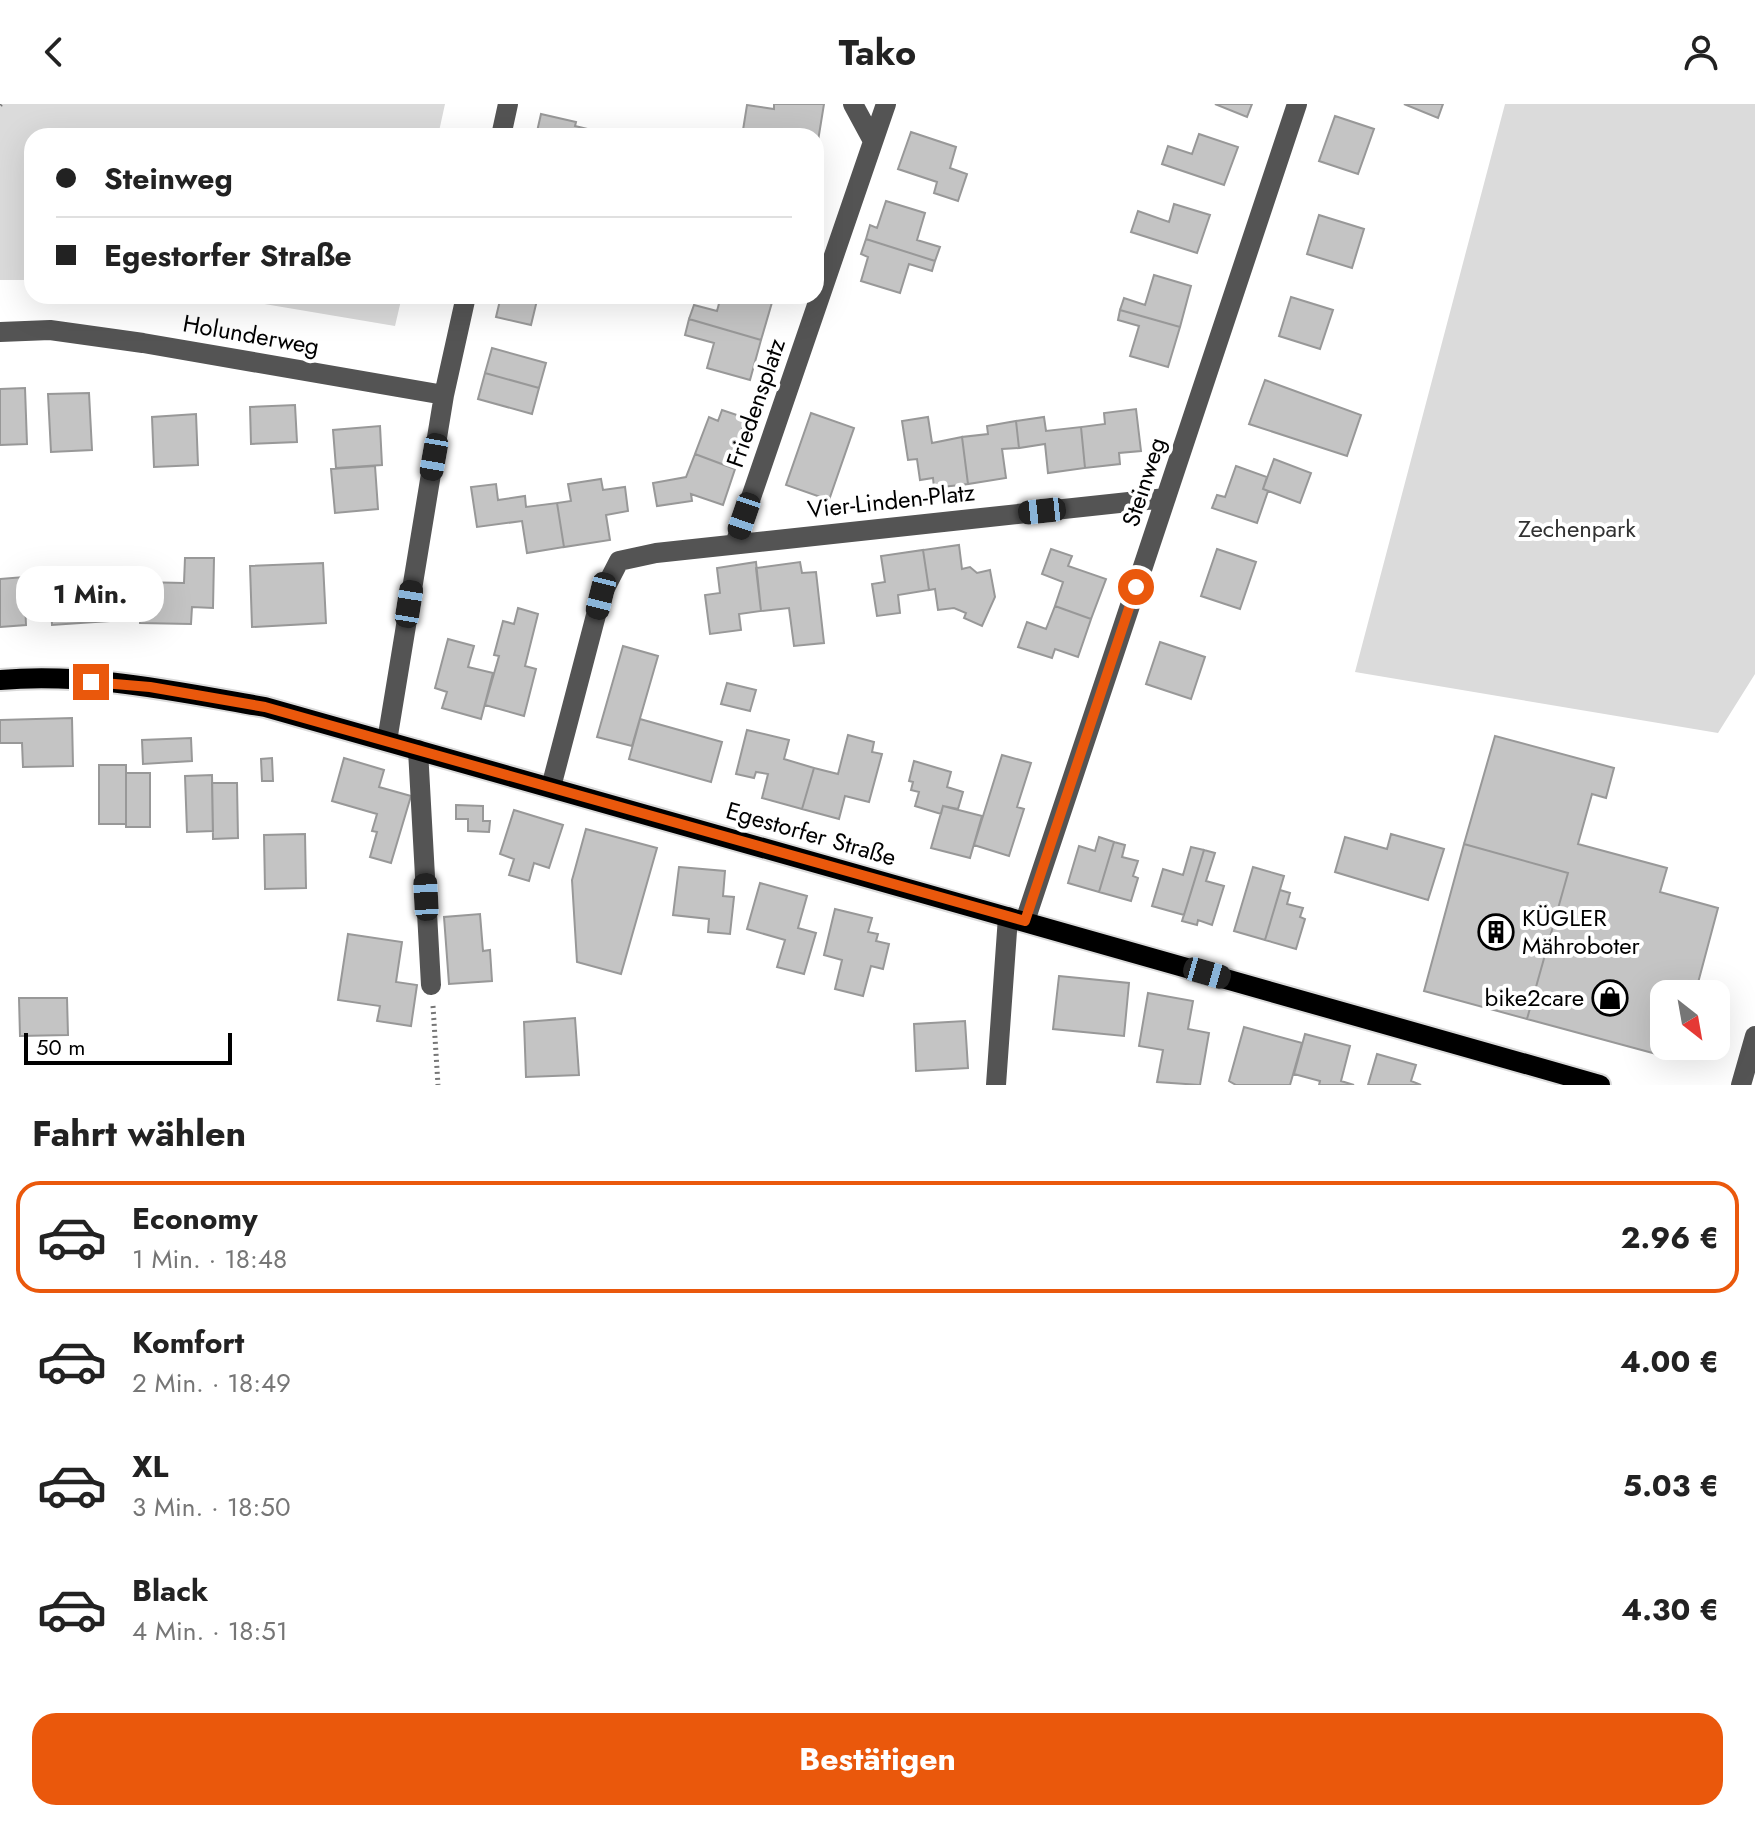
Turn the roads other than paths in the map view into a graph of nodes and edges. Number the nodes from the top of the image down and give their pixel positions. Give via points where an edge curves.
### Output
1 (508, 104) edge
2 (853, 104) edge
3 (886, 104) edge
4 (1297, 104) edge
5 (503, 128) edge
6 (873, 141) junction
7 (824, 284) edge
8 (464, 304) edge
9 (817, 304) edge
10 (0, 332) edge
11 (444, 395) junction
12 (1166, 498) junction
13 (735, 544) junction
14 (0, 680) edge
15 (387, 741) junction
16 (418, 750) junction
17 (551, 787) junction
18 (1016, 919) junction
19 (431, 985) road end
20 (1755, 1036) edge
21 (996, 1085) edge
22 (1600, 1085) edge
23 (1741, 1085) edge

1 - 5 street
2 - 6 street
3 - 6 street, Friedensplatz
4 - 12 street, Steinweg
6 - 7 street, Friedensplatz
8 - 11 street
9 - 13 street, Friedensplatz
10 - 11 street, Holunderweg via 66,332
11 - 15 street
12 - 13 street, Vier-Linden-Platz
12 - 18 street, Steinweg
13 - 17 street, Vier-Linden-Platz via 619,561 601,596
14 - 15 main road, Egestorfer Straße via 32,677 150,687 265,707
15 - 16 main road, Egestorfer Straße
16 - 17 main road, Egestorfer Straße
16 - 19 street
17 - 18 main road, Egestorfer Straße
18 - 21 street, Steinweg
18 - 22 main road, Egestorfer Straße
20 - 23 street

